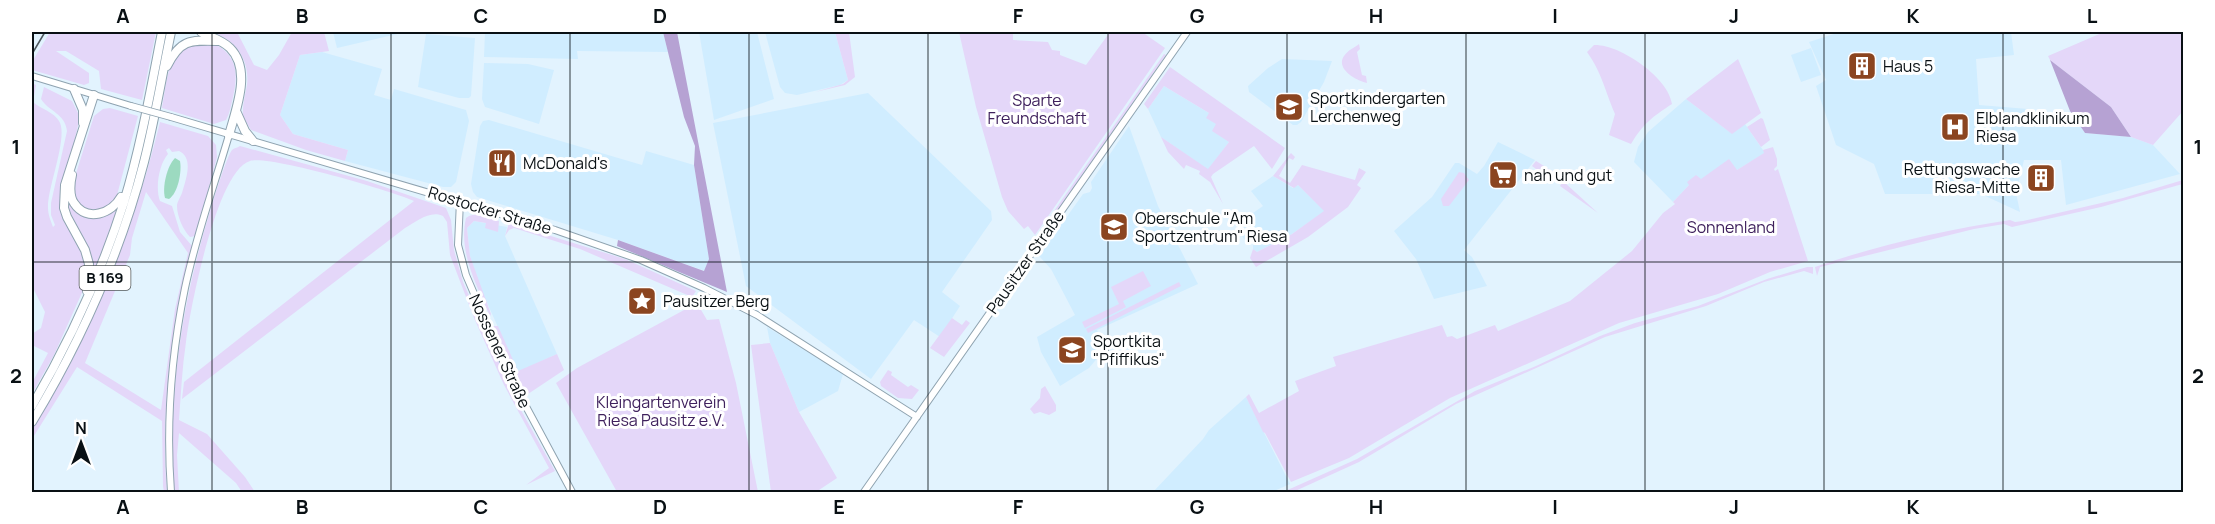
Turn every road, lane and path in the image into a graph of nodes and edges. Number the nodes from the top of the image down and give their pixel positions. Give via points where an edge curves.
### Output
1 (162, 32) edge
2 (171, 32) edge
3 (201, 32) edge
4 (1187, 32) edge
5 (221, 41) junction
6 (32, 76) edge
7 (162, 78) junction
8 (74, 89) junction
9 (94, 95) junction
10 (236, 111) junction
11 (84, 129) junction
12 (229, 135) junction
13 (253, 141) junction
14 (73, 165) junction
15 (131, 178) junction
16 (460, 201) junction
17 (83, 309) junction
18 (32, 406) edge
19 (917, 417) junction
20 (32, 422) edge
21 (171, 492) edge
22 (572, 492) edge
23 (864, 492) edge

1 - 15 highway, B 169
2 - 7 highway, B 169
3 - 5 highway
4 - 19 street, Pausitzer Straße
5 - 7 highway via 194,40 184,44 176,50
5 - 10 highway via 231,49 241,68
6 - 8 street, Rostocker Straße
7 - 20 highway, B 169 via 143,164 111,264 74,347
8 - 9 street, Rostocker Straße
8 - 11 highway via 83,110
9 - 11 highway
9 - 12 street, Rostocker Straße, bridge
10 - 12 highway
10 - 13 highway
11 - 14 highway
12 - 13 street, Rostocker Straße
12 - 21 street via 185,287 175,344 168,420
13 - 16 street, Rostocker Straße
14 - 15 highway via 74,203 90,214 105,213 116,205
14 - 17 highway, B 169 via 65,185 64,208 89,264
15 - 17 highway, B 169
16 - 19 street, Rostocker Straße via 588,241 704,288 756,315
16 - 22 street, Nossener Straße via 458,244 466,275 509,375
17 - 18 highway, B 169
19 - 23 street, Pausitzer Straße

